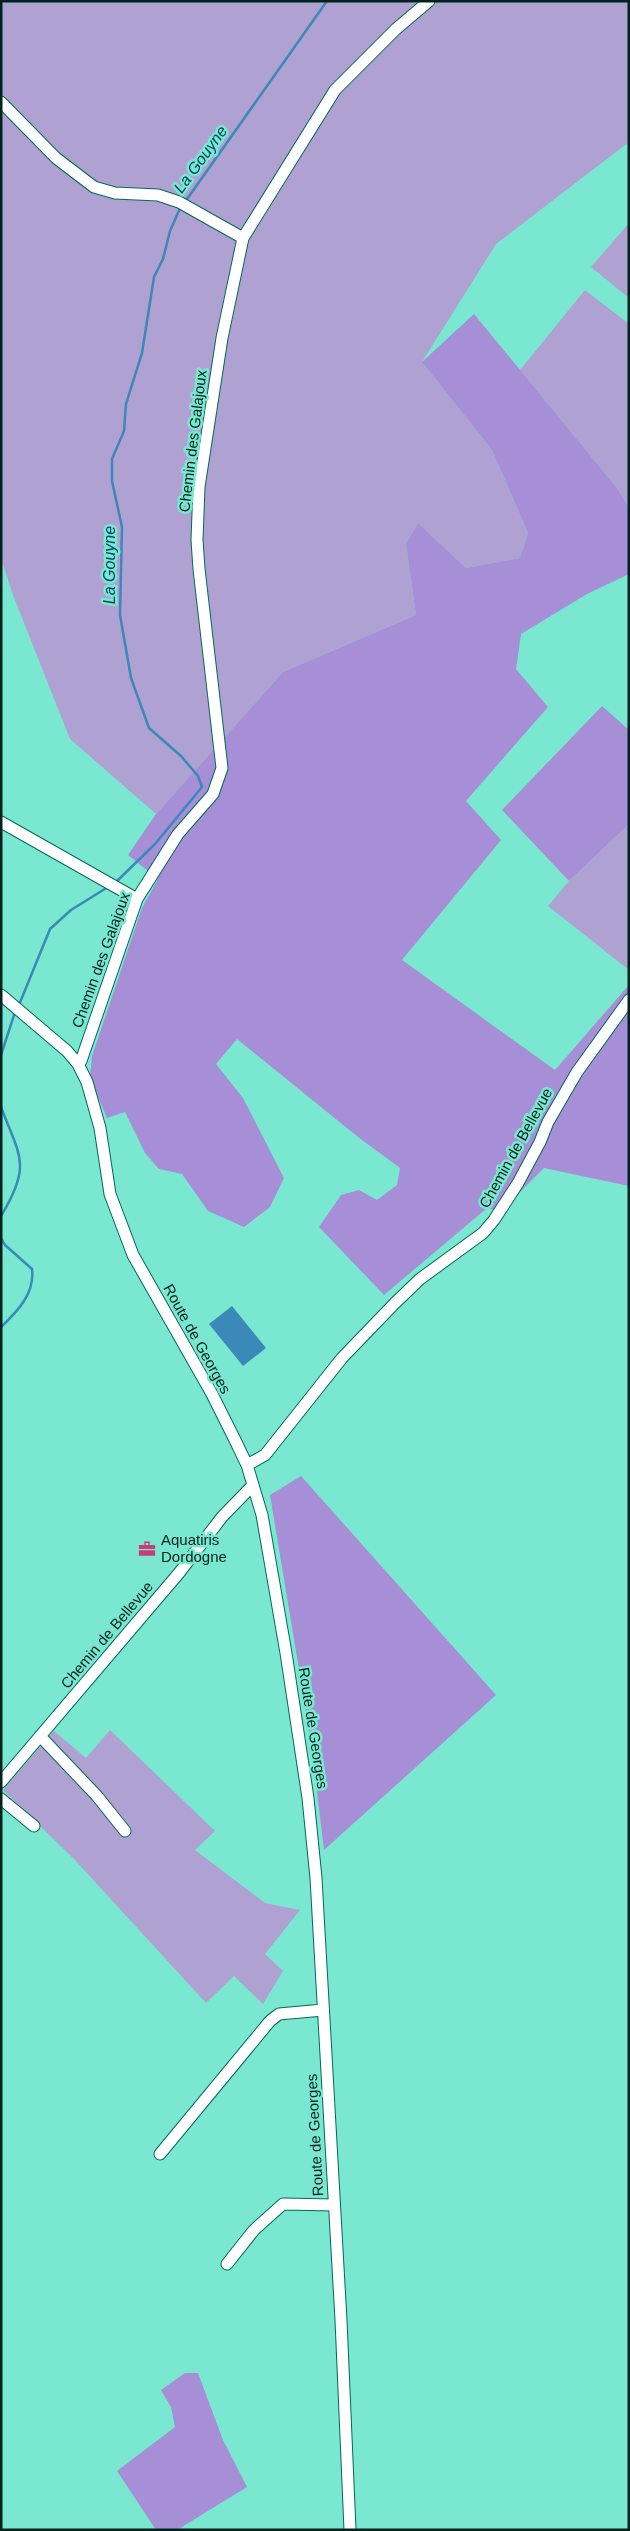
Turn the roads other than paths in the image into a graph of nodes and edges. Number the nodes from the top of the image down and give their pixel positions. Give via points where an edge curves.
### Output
1 (429, 1) edge
2 (1, 102) edge
3 (243, 238) junction
4 (1, 822) edge
5 (137, 899) junction
6 (6, 999) edge
7 (629, 1000) edge
8 (78, 1064) junction
9 (247, 1466) junction
10 (253, 1485) junction
11 (40, 1736) junction
12 (1, 1782) edge
13 (1, 1799) edge
14 (34, 1826) dead end
15 (125, 1831) dead end
16 (323, 2010) junction
17 (160, 2154) dead end
18 (334, 2205) junction
19 (227, 2264) dead end
20 (350, 2530) edge

1 - 3 street, Chemin des Galajoux via 335,90
2 - 3 street via 56,158 94,187 158,196 182,204
3 - 5 street, Chemin des Galajoux via 222,338 198,504 199,569 221,777 213,794 178,834
4 - 5 street
5 - 8 street, Chemin des Galajoux
6 - 8 street, Route de Georges
7 - 9 street, Chemin de Bellevue via 568,1086 522,1175 494,1220 483,1233 420,1279 394,1303 342,1358 265,1455
8 - 9 street, Route de Georges via 100,1128 110,1194 133,1255 212,1394
9 - 10 street, Route de Georges
10 - 11 street, Chemin de Bellevue via 222,1517 180,1573
10 - 16 street, Route de Georges via 262,1516 308,1798
11 - 12 street, Chemin de Bellevue
11 - 15 street
13 - 14 street
16 - 17 street via 279,2014 270,2021
16 - 18 street, Route de Georges
18 - 19 street via 283,2204 254,2230
18 - 20 street, Route de Georges

